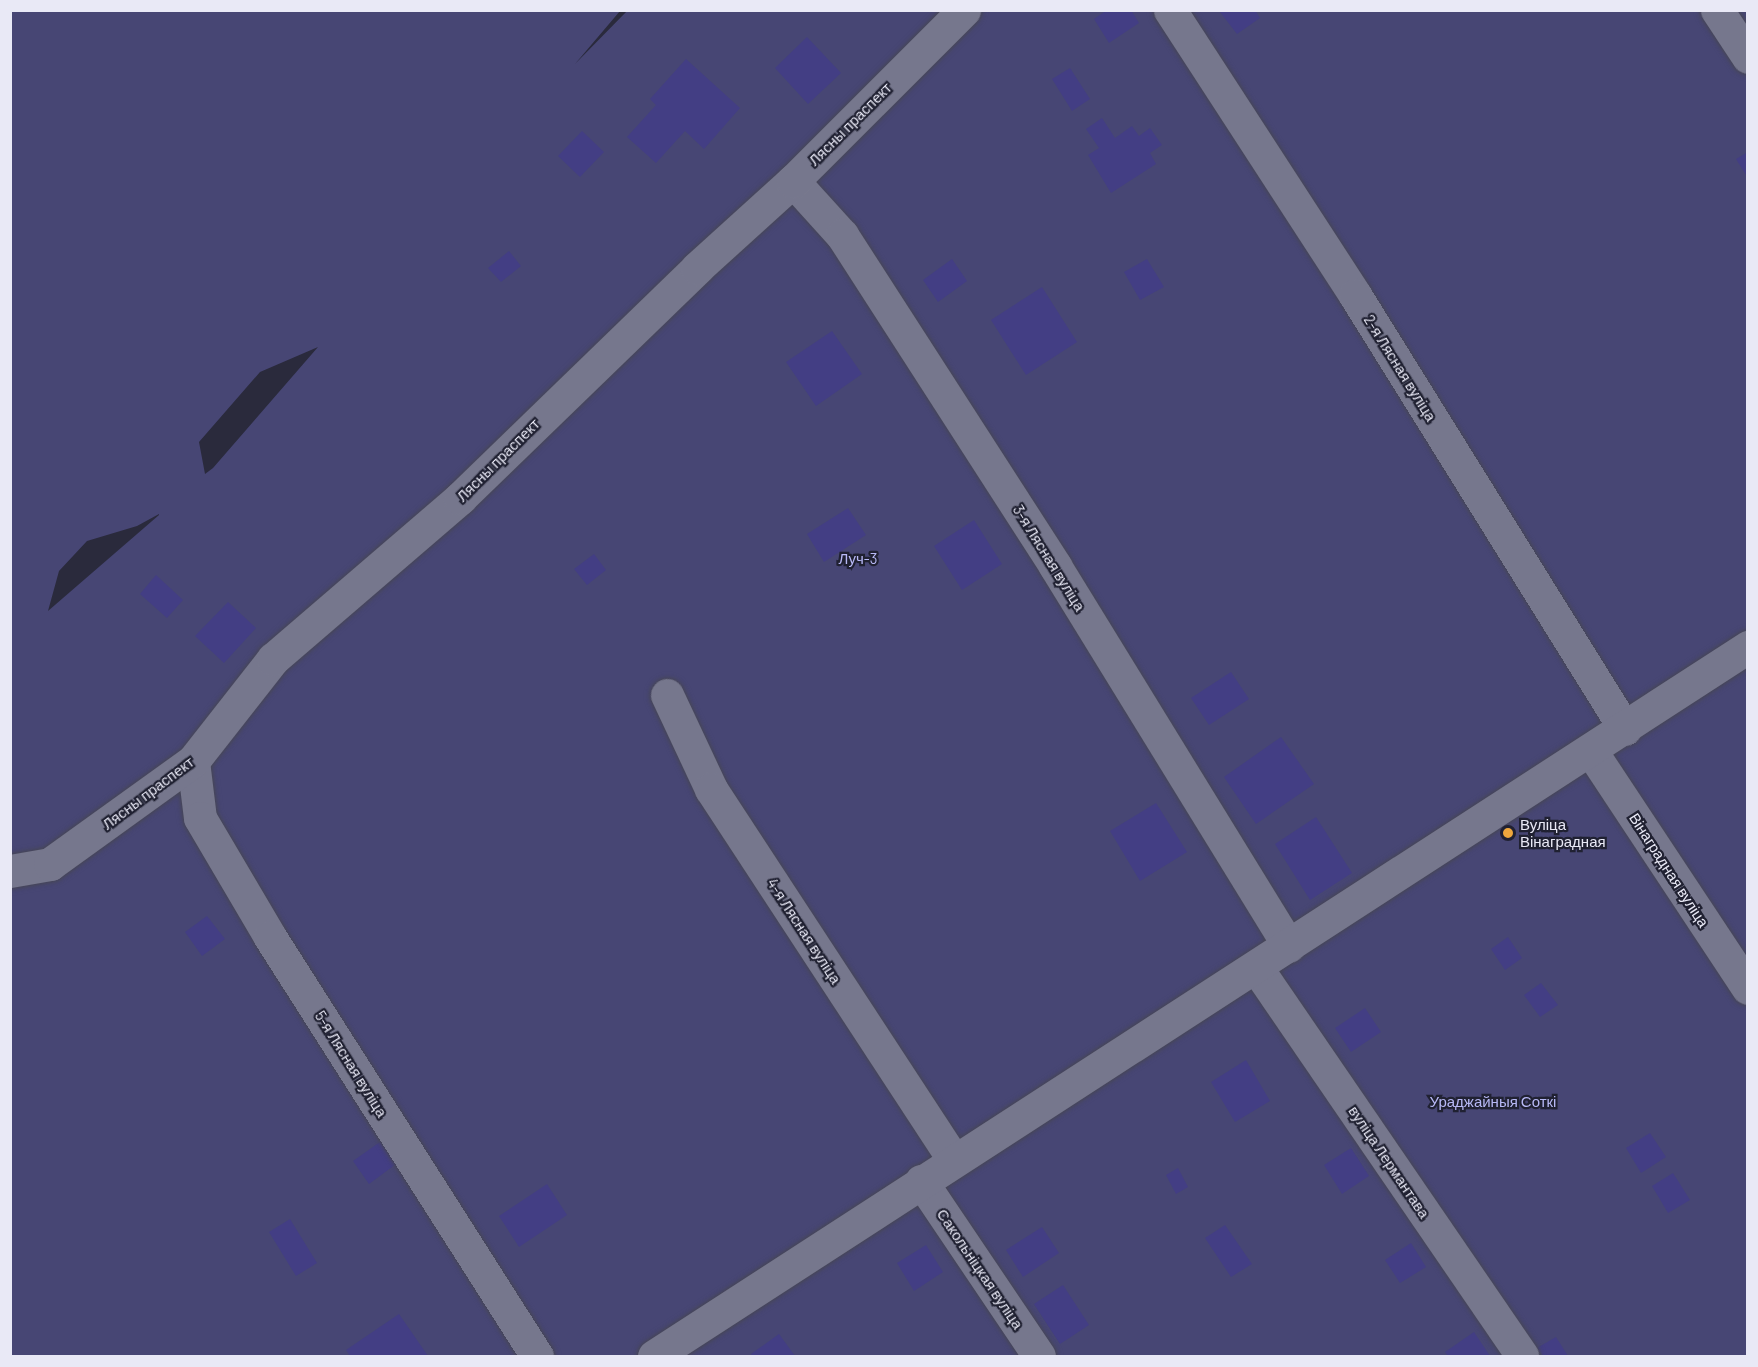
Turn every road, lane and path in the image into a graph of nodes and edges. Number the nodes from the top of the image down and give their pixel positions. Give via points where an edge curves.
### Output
1 (964, 10) edge
2 (1170, 10) edge
3 (1717, 10) edge
4 (1748, 57) edge
5 (793, 181) junction
6 (1748, 647) edge
7 (667, 695) dead end
8 (1625, 729) junction
9 (1591, 751) junction
10 (193, 761) junction
11 (10, 871) edge
12 (1288, 946) junction
13 (1256, 967) junction
14 (1748, 988) edge
15 (954, 1161) junction
16 (921, 1181) junction
17 (537, 1356) edge
18 (654, 1356) edge
19 (1039, 1356) edge
20 (1522, 1356) edge

1 - 5 street, Лясны праспект
2 - 8 street, 2-я Лясная вуліца via 1355,295
3 - 4 street
5 - 10 street, Лясны праспект via 697,268 460,498 273,659
5 - 12 street, 3-я Лясная вуліца via 842,236 1055,566
6 - 8 street
7 - 15 street, 4-я Лясная вуліца via 711,789
8 - 9 street
9 - 12 street
9 - 14 street, Вінаградная вуліца
10 - 11 street, Лясны праспект via 50,864
10 - 17 street, 5-я Лясная вуліца via 200,818 270,937
12 - 13 street
13 - 15 street
13 - 20 street, вуліца Лермантава
15 - 16 street
16 - 18 street
16 - 19 street, Сакольніцкая вуліца

